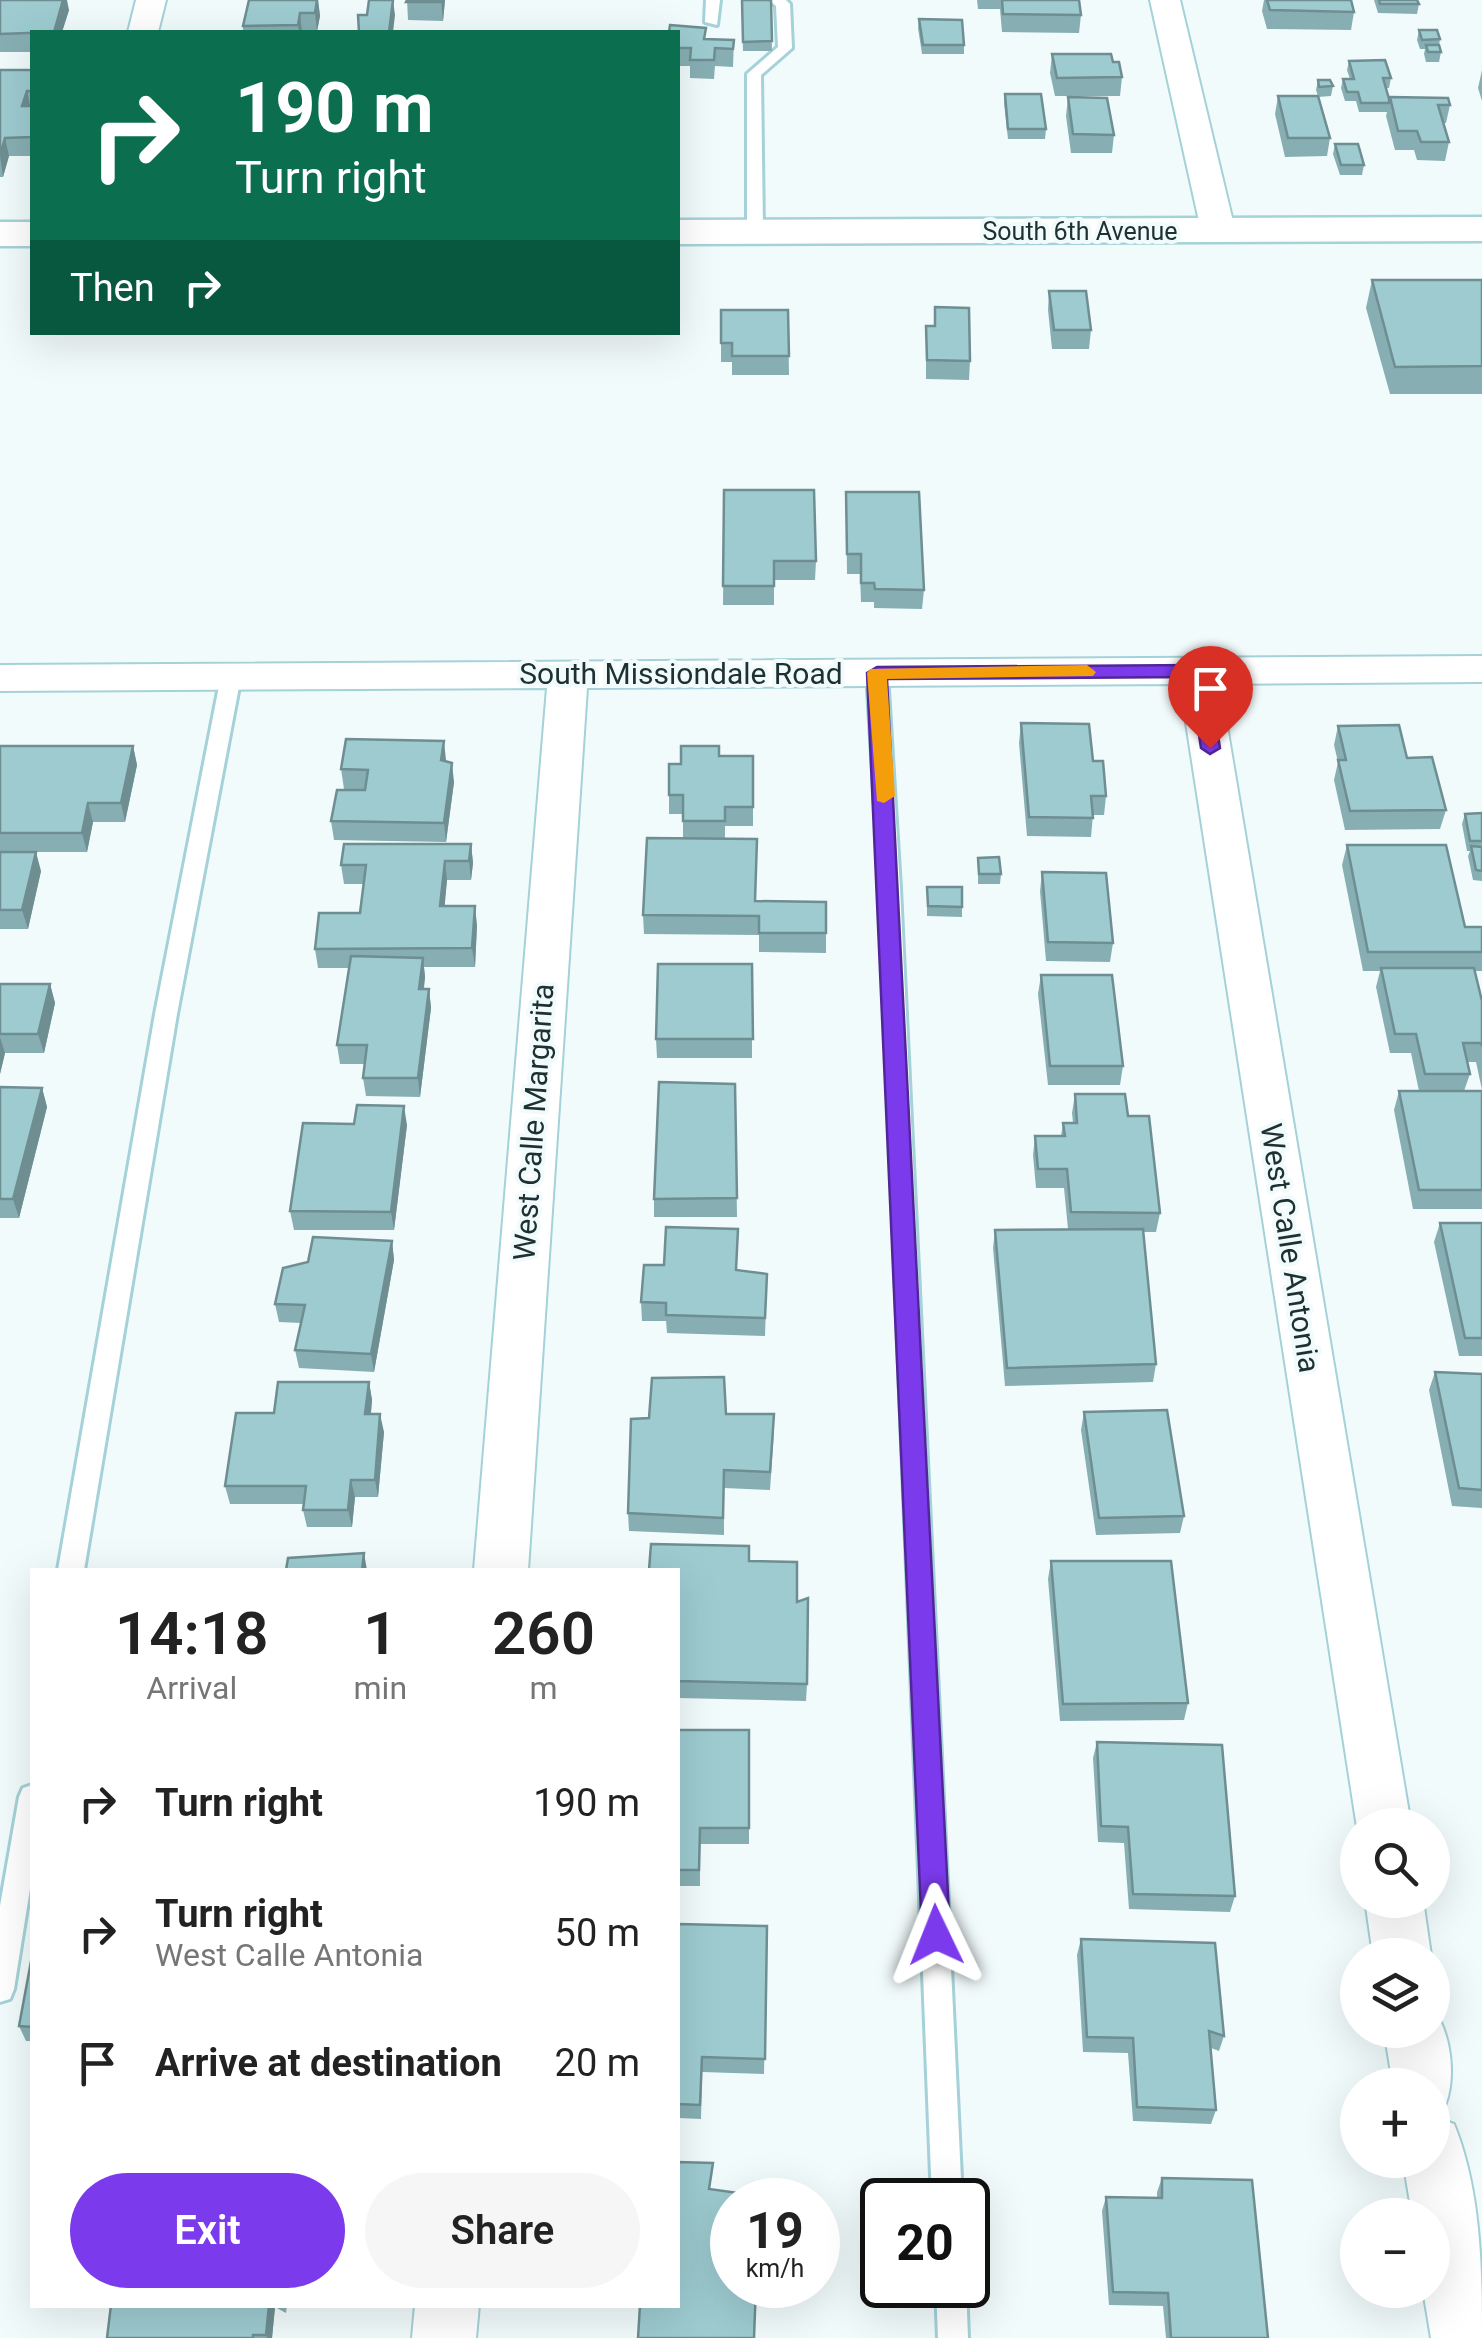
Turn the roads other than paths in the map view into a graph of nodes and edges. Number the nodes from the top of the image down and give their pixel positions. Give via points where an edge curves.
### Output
1 (151, 0) edge
2 (713, 0) edge
3 (776, 0) edge
4 (1165, 0) edge
5 (712, 22) dead end
6 (143, 30) edge
7 (1482, 229) edge
8 (1218, 230) junction
9 (680, 232) edge
10 (755, 232) junction
11 (0, 234) edge
12 (30, 234) edge
13 (1482, 669) edge
14 (1198, 671) junction
15 (877, 673) junction
16 (568, 675) junction
17 (230, 676) junction
18 (0, 678) edge
19 (71, 1568) edge
20 (501, 1568) edge
21 (1379, 1808) edge
22 (30, 1809) edge
23 (0, 1988) edge
24 (946, 2178) edge
25 (1437, 2178) edge
26 (446, 2308) edge
27 (952, 2308) edge
28 (444, 2338) edge
29 (953, 2338) edge
30 (1463, 2338) edge

1 - 6 street
2 - 5 lane
3 - 10 lane via 783,4 785,48 754,74
4 - 8 street
7 - 8 street, South 6th Avenue
8 - 10 street, South 6th Avenue
9 - 10 street, South 6th Avenue
11 - 12 street
13 - 14 street, South Missiondale Road
14 - 15 street, South Missiondale Road
14 - 21 street, West Calle Antonia
15 - 16 street, South Missiondale Road
15 - 24 lane
16 - 17 street, South Missiondale Road
16 - 20 street, West Calle Margarita
17 - 18 street, South Missiondale Road
17 - 19 lane
22 - 23 lane
25 - 30 street
26 - 28 street
27 - 29 lane

